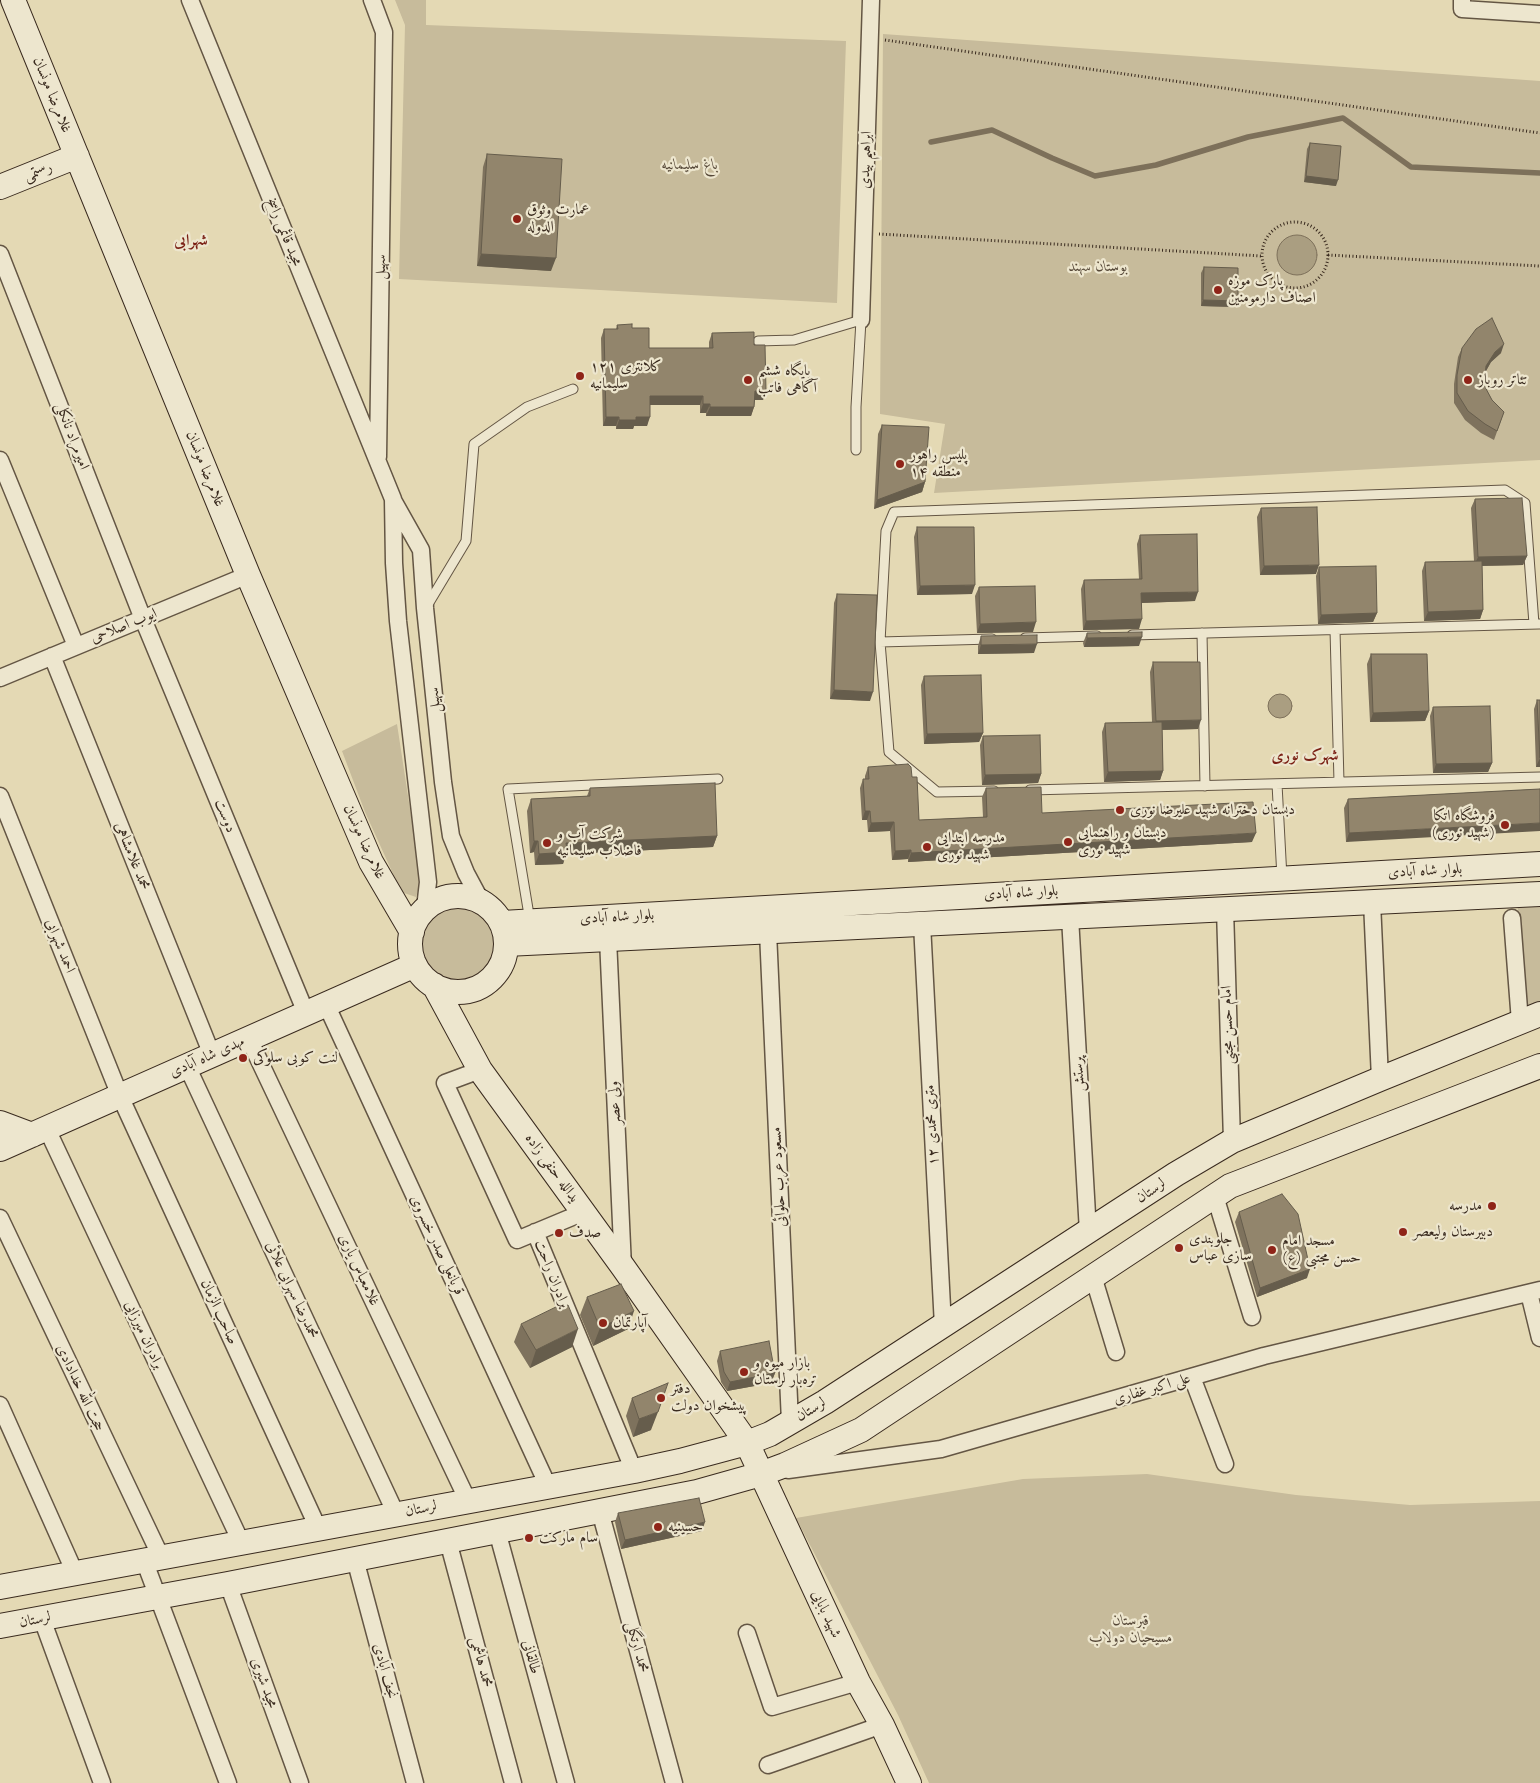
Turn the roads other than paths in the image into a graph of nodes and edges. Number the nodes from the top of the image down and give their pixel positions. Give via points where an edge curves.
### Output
1 (13, 0) edge
2 (190, 0) edge
3 (372, 0) edge
4 (871, 0) edge
5 (1462, 5) edge
6 (1540, 14) edge
7 (77, 156) junction
8 (0, 187) edge
9 (0, 254) edge
10 (861, 320) junction
11 (758, 341) dead end
12 (573, 389) dead end
13 (856, 450) dead end
14 (0, 460) edge
15 (378, 464) junction
16 (393, 499) junction
17 (248, 575) junction
18 (425, 608) junction
19 (143, 619) junction
20 (1537, 624) edge
21 (1335, 630) junction
22 (1202, 633) junction
23 (1105, 636) edge
24 (1124, 636) edge
25 (997, 639) edge
26 (1017, 639) edge
27 (880, 642) junction
28 (76, 646) junction
29 (52, 656) junction
30 (0, 678) edge
31 (1540, 777) edge
32 (718, 779) dead end
33 (1339, 782) junction
34 (1277, 784) junction
35 (1205, 786) junction
36 (1006, 790) edge
37 (1016, 790) edge
38 (0, 796) edge
39 (1540, 864) edge
40 (1282, 879) junction
41 (1540, 894) edge
42 (481, 901) junction
43 (1372, 902) junction
44 (425, 908) junction
45 (1225, 910) junction
46 (1070, 917) junction
47 (1512, 918) dead end
48 (530, 922) junction
49 (922, 924) junction
50 (412, 932) junction
51 (768, 932) junction
52 (504, 934) junction
53 (608, 939) junction
54 (415, 965) junction
55 (434, 985) junction
56 (316, 1009) junction
57 (1530, 1018) edge
58 (249, 1039) junction
59 (212, 1055) junction
60 (187, 1066) junction
61 (1540, 1066) edge
62 (480, 1070) junction
63 (1380, 1079) junction
64 (120, 1096) junction
65 (0, 1123) edge
66 (39, 1132) junction
67 (1232, 1141) junction
68 (0, 1149) edge
69 (1214, 1196) junction
70 (584, 1212) junction
71 (0, 1218) edge
72 (535, 1232) junction
73 (1088, 1232) junction
74 (623, 1267) junction
75 (1093, 1276) junction
76 (1534, 1292) edge
77 (1252, 1317) dead end
78 (942, 1326) junction
79 (1540, 1338) edge
80 (1116, 1352) dead end
81 (1192, 1378) junction
82 (0, 1405) edge
83 (790, 1422) junction
84 (747, 1444) junction
85 (1225, 1464) dead end
86 (634, 1471) junction
87 (761, 1474) junction
88 (548, 1486) junction
89 (468, 1500) junction
90 (600, 1511) junction
91 (396, 1514) junction
92 (318, 1528) junction
93 (497, 1531) junction
94 (448, 1541) junction
95 (241, 1542) junction
96 (152, 1559) junction
97 (355, 1559) junction
98 (75, 1573) junction
99 (228, 1584) junction
100 (0, 1587) edge
101 (158, 1597) junction
102 (42, 1619) junction
103 (0, 1626) edge
104 (747, 1633) dead end
105 (858, 1682) junction
106 (882, 1725) junction
107 (768, 1765) dead end
108 (102, 1783) edge
109 (228, 1783) edge
110 (300, 1783) edge
111 (416, 1783) edge
112 (513, 1783) edge
113 (566, 1783) edge
114 (674, 1783) edge
115 (909, 1783) edge

1 - 7 street, غلامرضا مونسان
2 - 15 street, مجید قائمی راسخ
3 - 15 street, سهیل via 384,32
4 - 10 street, ابراهیم بیدی
5 - 6 street
7 - 8 street, رستمی
7 - 17 street, غلامرضا مونسان
9 - 19 street, امیرمراد نانکلی
10 - 11 lane via 794,340
10 - 13 lane
12 - 18 lane via 527,407 474,444 466,540
14 - 28 street
15 - 16 street, سهیل
16 - 18 street, سهیل via 421,550
16 - 44 street, سهیل via 398,621 428,882
17 - 19 street, ایوب اصلاحی
17 - 50 street, غلامرضا مونسان via 371,862
18 - 42 street, سهیل via 451,836
19 - 28 street, ایوب اصلاحی
19 - 56 street, دوست
20 - 21 lane
20 - 27 lane via 1525,503 1505,490 894,512 886,530
21 - 22 lane
21 - 33 lane
22 - 24 lane
22 - 35 lane
23 - 26 lane
25 - 27 lane
27 - 36 lane via 888,752 937,792
28 - 29 street, ایوب اصلاحی
29 - 30 street, ایوب اصلاحی
29 - 59 street, محمد غلامشاهی
31 - 33 lane
32 - 48 lane via 508,790
33 - 34 lane
34 - 35 lane
34 - 40 lane
35 - 37 lane
38 - 64 street, احمد شهرابی
39 - 40 street, بلوار شاه آبادی
40 - 48 street, بلوار شاه آبادی
41 - 43 street, بلوار شاه آبادی
42 - 44 street via 467,896 452,896
42 - 52 street via 494,910
43 - 45 street, بلوار شاه آبادی
43 - 63 street
44 - 50 street via 416,919
45 - 46 street, بلوار شاه آبادی
45 - 67 street, امام حسن مجتبی
46 - 49 street, بلوار شاه آبادی
46 - 73 street, پرستش
47 - 57 street
48 - 52 street, بلوار شاه آبادی
49 - 51 street, بلوار شاه آبادی
49 - 78 street, ۱۲ متری محمدی
50 - 54 street via 410,949
51 - 53 street, بلوار شاه آبادی
51 - 83 street, مسعود عرب حلوائی
52 - 53 street, بلوار شاه آبادی
52 - 55 street via 506,954 491,980 463,992 448,991
53 - 74 street, ولی عصر
54 - 55 street
54 - 56 street, مهدی شاه آبادی
55 - 62 street, یدالله حنفی زاده
56 - 58 street, مهدی شاه آبادی
56 - 88 street, قربانعلی صدر خسروی
57 - 63 street, لرستان
58 - 59 street, مهدی شاه آبادی
58 - 89 street, غلامعباس یاری
59 - 60 street, مهدی شاه آبادی
60 - 64 street, مهدی شاه آبادی
60 - 91 street, محمدرضا سهرابی علائی
61 - 69 street, لرستان via 1230,1186
62 - 70 street, یدالله حنفی زاده
62 - 72 street, برادران راحت via 445,1083 518,1240
63 - 67 street, لرستان
64 - 66 street, مهدی شاه آبادی
64 - 92 street, صاحب الزمان
65 - 66 street
66 - 68 street, مهدی شاه آبادی
66 - 95 street, برادران میرزایی
67 - 73 street, لرستان
69 - 75 street, لرستان
69 - 77 street
70 - 72 street
70 - 74 street, یدالله حنفی زاده
71 - 96 street, حجت الله خدادادی
72 - 86 street, برادران راحت
73 - 78 street, لرستان
74 - 84 street, یدالله حنفی زاده
75 - 80 street
75 - 87 street, لرستان via 861,1430
76 - 79 street
76 - 81 street, علی اکبر غفاری via 1264,1356
78 - 83 street, لرستان
81 - 85 street
81 - 87 street, علی اکبر غفاری via 941,1448
82 - 98 street
83 - 84 street, لرستان
84 - 86 street, لرستان
84 - 87 street, شهید بابایی
86 - 88 street, لرستان
87 - 90 street, لرستان via 697,1492
87 - 105 street, شهید بابایی
88 - 89 street, لرستان
89 - 91 street, لرستان
90 - 93 street, لرستان
90 - 114 street, محمد ارتگلی
91 - 92 street, لرستان
92 - 95 street, لرستان
93 - 94 street, لرستان
93 - 113 street, طالقانی
94 - 97 street, لرستان
94 - 112 street, محمد هاشمی
95 - 96 street, لرستان
96 - 98 street, لرستان
96 - 101 street, حجت الله خدادادی
97 - 99 street, لرستان
97 - 111 street, نجف آبادی
98 - 100 street, لرستان
99 - 101 street, لرستان
99 - 110 street, مجید شیری
101 - 102 street, لرستان
101 - 109 street, حجت الله خدادادی
102 - 103 street, لرستان
102 - 108 street
104 - 105 street via 772,1708
105 - 106 street, شهید بابایی
106 - 107 street
106 - 115 street, شهید بابایی

